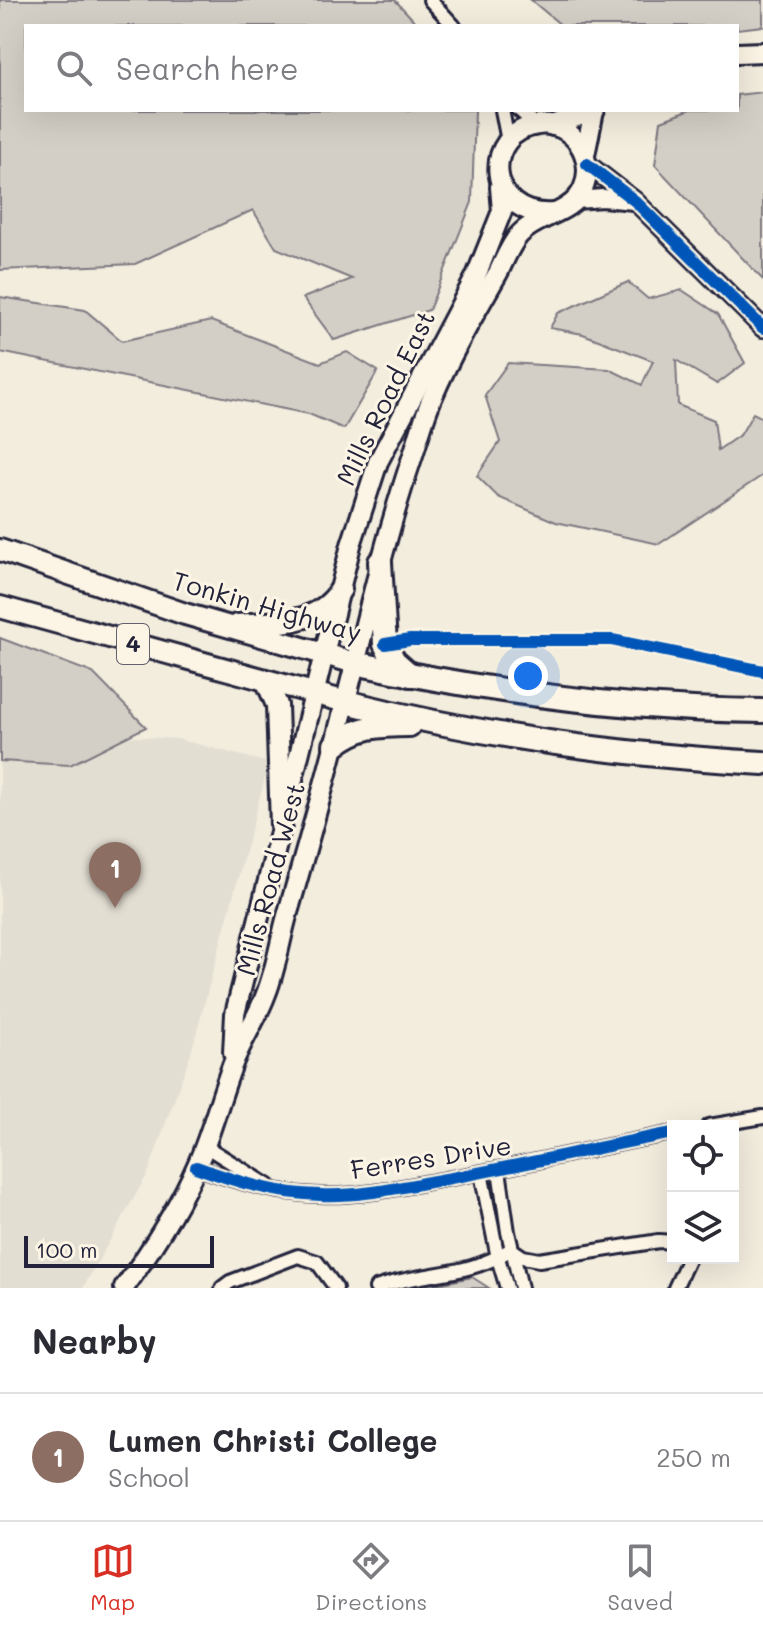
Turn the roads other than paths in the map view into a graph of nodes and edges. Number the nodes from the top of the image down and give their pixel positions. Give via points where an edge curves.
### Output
1 (430, 0) edge
2 (452, 24) edge
3 (763, 52) edge
4 (739, 53) edge
5 (502, 112) edge
6 (522, 112) edge
7 (587, 112) edge
8 (594, 112) edge
9 (545, 125) junction
10 (508, 141) junction
11 (586, 160) junction
12 (499, 178) junction
13 (576, 200) junction
14 (635, 201) junction
15 (553, 213) junction
16 (763, 328) edge
17 (0, 550) edge
18 (380, 562) junction
19 (341, 589) junction
20 (0, 607) edge
21 (225, 626) junction
22 (324, 656) junction
23 (355, 663) junction
24 (410, 675) junction
25 (266, 680) junction
26 (314, 694) junction
27 (346, 702) junction
28 (763, 711) edge
29 (454, 728) junction
30 (335, 745) junction
31 (763, 763) edge
32 (281, 825) junction
33 (232, 1064) junction
34 (763, 1117) edge
35 (739, 1121) edge
36 (667, 1134) edge
37 (205, 1146) junction
38 (196, 1167) junction
39 (499, 1170) junction
40 (481, 1173) junction
41 (275, 1190) junction
42 (667, 1242) edge
43 (511, 1249) junction
44 (498, 1258) junction
45 (686, 1264) edge
46 (124, 1288) edge
47 (222, 1288) edge
48 (336, 1288) edge
49 (376, 1288) edge
50 (507, 1288) edge
51 (521, 1288) edge
52 (675, 1288) edge

1 - 2 street
3 - 4 main road
5 - 10 street
6 - 9 street
7 - 9 main road
8 - 11 main road
9 - 10 main road via 526,128
9 - 11 main road via 567,132
10 - 12 main road via 498,165
11 - 13 main road via 583,189
11 - 14 street
12 - 15 main road via 512,203 525,211
12 - 19 main road, Mills Road East via 502,211 476,276 378,462
13 - 14 street
13 - 15 main road
14 - 16 street
15 - 18 main road, Mills Road East via 520,234 432,397
17 - 21 highway, Tonkin Highway / 4
18 - 23 main road, Mills Road East
18 - 24 highway via 385,644
19 - 21 highway via 312,617
19 - 22 main road, Mills Road East
20 - 25 highway, 4
21 - 22 highway, Tonkin Highway / 4
22 - 23 highway, Tonkin Highway / 4
22 - 26 main road, Mills Road East
23 - 24 highway, Tonkin Highway / 4
23 - 27 main road, Mills Road East
24 - 28 highway, Tonkin Highway / 4 via 574,701 679,711
25 - 26 highway, 4
25 - 32 highway via 277,705
26 - 27 highway, 4
26 - 32 main road, Mills Road West
27 - 29 highway, 4
27 - 30 main road, Mills Road West
29 - 30 highway via 368,727
29 - 31 highway, 4 via 667,758
30 - 33 main road, Mills Road West via 267,993
32 - 33 main road, Mills Road West via 235,1014
33 - 37 main road, Mills Road West
34 - 35 street
36 - 39 street, Ferres Drive
37 - 38 main road, Mills Road West
37 - 41 street, Ferres Drive
38 - 41 street, Ferres Drive
38 - 46 main road, Mills Road West via 151,1251
39 - 40 street, Ferres Drive
39 - 43 street
40 - 41 street, Ferres Drive via 353,1194
40 - 44 street
42 - 43 street via 539,1260
43 - 44 street
43 - 51 street
44 - 49 street via 479,1267
44 - 50 street
45 - 52 street
47 - 48 street via 298,1256 317,1262

